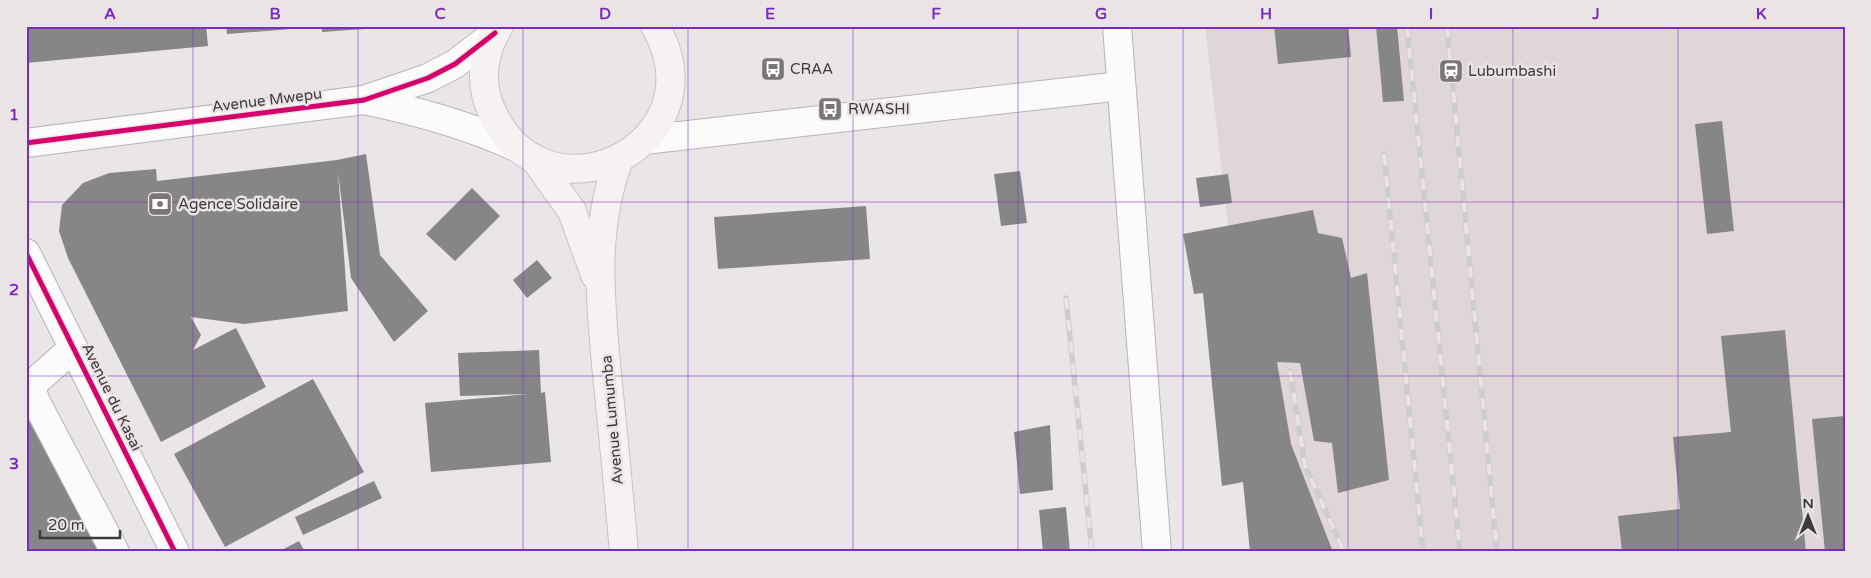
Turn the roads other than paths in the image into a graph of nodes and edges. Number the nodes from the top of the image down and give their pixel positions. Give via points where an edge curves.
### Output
1 (655, 26) edge
2 (1117, 26) edge
3 (497, 30) edge
4 (1121, 86) junction
5 (364, 100) junction
6 (644, 140) junction
7 (26, 143) edge
8 (526, 153) junction
9 (618, 159) junction
10 (26, 253) edge
11 (599, 288) junction
12 (73, 348) junction
13 (115, 552) edge
14 (175, 552) edge
15 (624, 552) edge
16 (1158, 552) edge

1 - 6 main road via 668,56 669,92 656,126
2 - 4 street
3 - 5 street, Avenue Mwepu via 455,64 428,78
3 - 8 main road via 484,67 488,102 505,135
4 - 6 street
4 - 16 street
5 - 7 street, Avenue Mwepu
5 - 8 street via 421,112 497,138
6 - 9 main road
8 - 9 main road via 550,165 569,169 588,168
8 - 11 main road via 572,211
9 - 11 main road via 604,212
10 - 12 street, Avenue du Kasai
11 - 15 main road, Avenue Lumumba
12 - 13 street via 36,382 32,391
12 - 14 street, Avenue du Kasai

